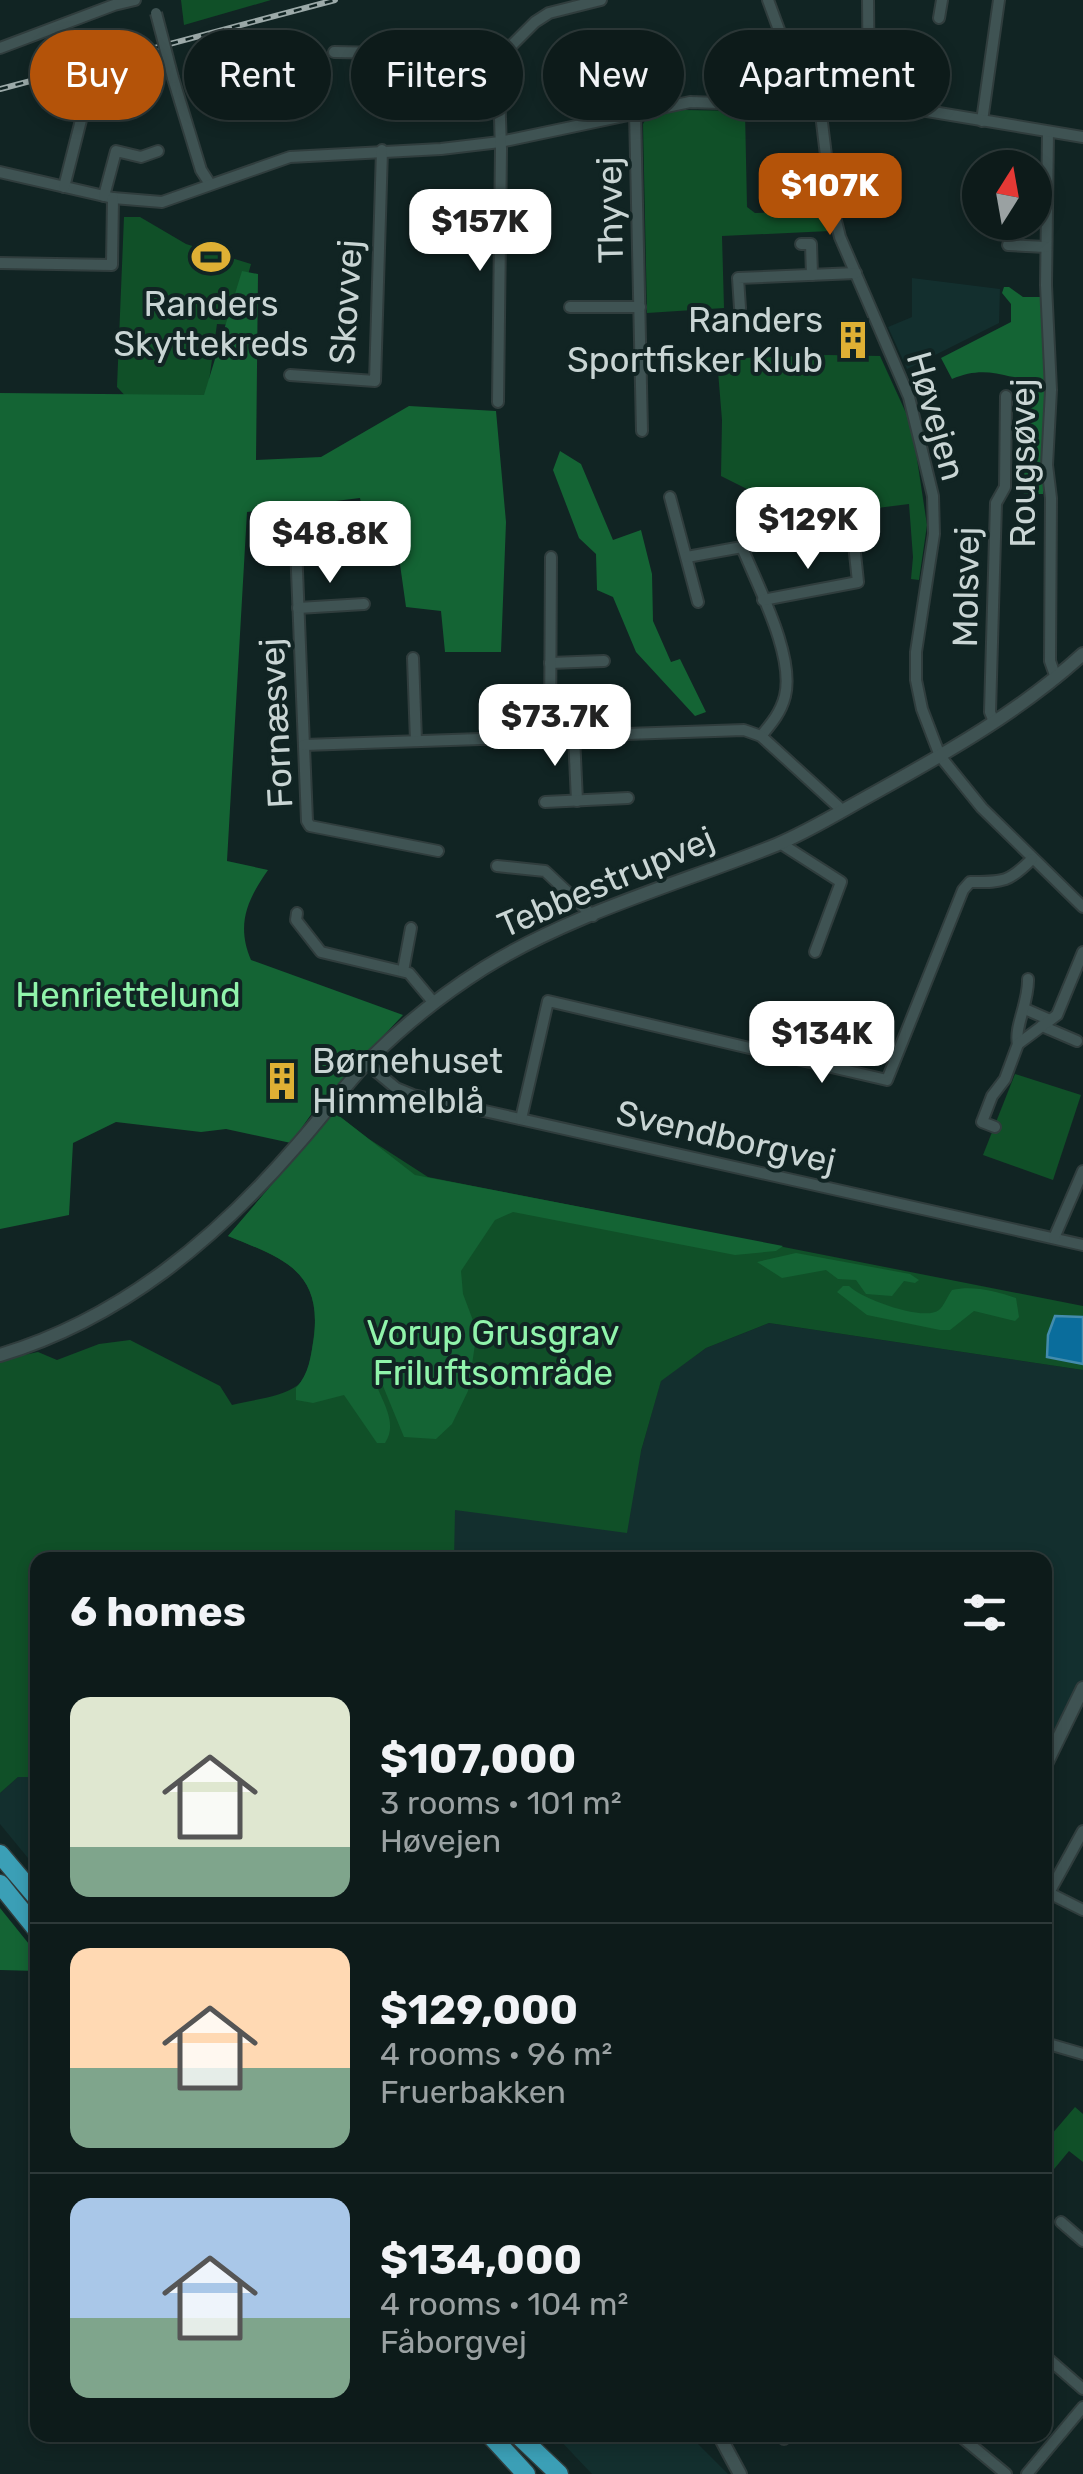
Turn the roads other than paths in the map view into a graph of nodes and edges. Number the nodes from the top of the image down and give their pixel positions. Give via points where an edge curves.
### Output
1 (135, 0) edge
2 (153, 0) edge
3 (601, 0) edge
4 (768, 0) edge
5 (868, 0) edge
6 (942, 0) edge
7 (999, 0) edge
8 (939, 18) dead end
9 (779, 30) edge
10 (868, 30) edge
11 (523, 34) edge
12 (0, 48) edge
13 (334, 52) dead end
14 (351, 52) edge
15 (950, 115) edge
16 (81, 120) edge
17 (499, 120) edge
18 (600, 120) edge
19 (636, 120) edge
20 (822, 120) edge
21 (982, 121) junction
22 (1048, 133) junction
23 (1083, 137) edge
24 (500, 142) junction
25 (382, 150) junction
26 (158, 151) dead end
27 (0, 172) edge
28 (210, 184) junction
29 (64, 187) junction
30 (108, 197) junction
31 (801, 244) dead end
32 (1008, 245) dead end
33 (1046, 246) junction
34 (0, 263) edge
35 (856, 274) junction
36 (812, 275) junction
37 (570, 307) dead end
38 (640, 307) junction
39 (740, 308) dead end
40 (290, 375) dead end
41 (1006, 396) dead end
42 (498, 402) dead end
43 (642, 431) dead end
44 (670, 497) dead end
45 (854, 544) dead end
46 (296, 546) dead end
47 (551, 558) dead end
48 (687, 558) junction
49 (763, 600) junction
50 (698, 602) dead end
51 (364, 604) dead end
52 (298, 608) junction
53 (1083, 654) edge
54 (414, 658) dead end
55 (604, 661) dead end
56 (550, 663) junction
57 (1056, 678) junction
58 (994, 722) junction
59 (574, 736) junction
60 (761, 736) junction
61 (550, 737) junction
62 (416, 742) junction
63 (304, 745) junction
64 (940, 756) junction
65 (628, 798) dead end
66 (577, 801) junction
67 (545, 802) dead end
68 (842, 810) junction
69 (780, 843) junction
70 (438, 851) dead end
71 (1032, 859) junction
72 (497, 866) dead end
73 (1083, 907) edge
74 (296, 914) dead end
75 (593, 916) junction
76 (316, 922) dead end
77 (411, 928) dead end
78 (304, 931) junction
79 (815, 952) dead end
80 (1083, 952) edge
81 (402, 971) junction
82 (1028, 979) dead end
83 (434, 1003) junction
84 (1025, 1009) junction
85 (1046, 1023) junction
86 (1078, 1041) dead end
87 (1018, 1044) junction
88 (366, 1064) junction
89 (520, 1119) junction
90 (995, 1128) dead end
91 (1083, 1171) edge
92 (1054, 1238) junction
93 (1083, 1245) edge
94 (0, 1355) edge
95 (1083, 1688) edge
96 (1052, 1752) edge
97 (1083, 1831) edge
98 (0, 1854) edge
99 (0, 1884) edge
100 (1052, 1887) edge
101 (30, 1890) edge
102 (1052, 1898) edge
103 (1083, 1910) edge
104 (30, 1921) edge
105 (1052, 2046) edge
106 (1083, 2054) edge
107 (1060, 2222) dead end
108 (1083, 2241) edge
109 (1052, 2362) edge
110 (1083, 2389) edge
111 (1083, 2407) edge
112 (496, 2442) edge
113 (525, 2442) edge
114 (723, 2442) edge
115 (967, 2442) edge
116 (526, 2474) edge
117 (556, 2474) edge
118 (740, 2474) edge
119 (1006, 2474) edge
120 (1027, 2474) edge

1 - 12 street
2 - 28 street, bridge
3 - 11 street via 550,13
4 - 9 street
5 - 10 street
6 - 8 street
7 - 21 street
13 - 14 street
15 - 21 street
16 - 29 street
17 - 24 street
18 - 24 street
19 - 38 street, Thyvej
20 - 35 street, Høvejen via 832,205
21 - 22 street
22 - 23 street
22 - 33 street, Rougsøvej
24 - 25 street
24 - 42 street
25 - 28 street via 290,157
25 - 40 street, Skovvej via 375,381
26 - 30 street via 141,157 116,151
27 - 29 street
28 - 30 street via 162,202
29 - 30 street
30 - 34 street via 112,265
31 - 36 street via 811,244
32 - 33 street
33 - 57 street, Rougsøvej via 1050,661
35 - 36 street
35 - 64 street, Høvejen via 910,397 933,496 916,680
36 - 39 street via 738,278
37 - 38 street, Thyvej
38 - 43 street, Thyvej
41 - 58 street, Molsvej via 1005,486 996,504
44 - 48 street
45 - 49 street via 858,582
46 - 52 street, Fornæsvej
47 - 56 street
48 - 49 street via 742,547
48 - 50 street
49 - 60 street via 787,678 778,714
51 - 52 street
52 - 63 street, Fornæsvej
53 - 57 street, Tebbestrupvej
54 - 62 street
55 - 56 street
56 - 61 street
57 - 58 street, Tebbestrupvej
58 - 64 street, Tebbestrupvej
59 - 60 street via 735,729
59 - 61 street
59 - 66 street
60 - 68 street
61 - 62 street
62 - 63 street
63 - 70 street, Fornæsvej via 310,826
64 - 68 street, Tebbestrupvej
64 - 71 street, Høvejen
65 - 66 street
66 - 67 street
68 - 69 street, Tebbestrupvej
69 - 75 street, Tebbestrupvej
69 - 79 street via 840,882
71 - 73 street, Høvejen
71 - 89 street via 1001,883 970,882 963,890 887,1080 548,1001
72 - 75 street via 546,872
74 - 78 street
75 - 83 street, Tebbestrupvej via 517,949
76 - 78 street
77 - 81 street
78 - 81 street via 321,952
80 - 85 street via 1057,1015
81 - 83 street
82 - 84 street
83 - 88 street, Tebbestrupvej
84 - 85 street
84 - 87 street
85 - 86 street
85 - 87 street
87 - 90 street via 982,1122
88 - 89 street, Svendborgvej via 414,1095
88 - 94 street, Tebbestrupvej via 280,1164 166,1272 114,1307
89 - 92 street, Svendborgvej
91 - 92 street
92 - 93 street, Svendborgvej
95 - 96 street
97 - 100 street
98 - 101 highway
99 - 104 highway
102 - 103 street
105 - 106 street
107 - 108 street
109 - 110 street
111 - 120 street
112 - 116 highway
113 - 117 highway
114 - 118 street
115 - 119 street

